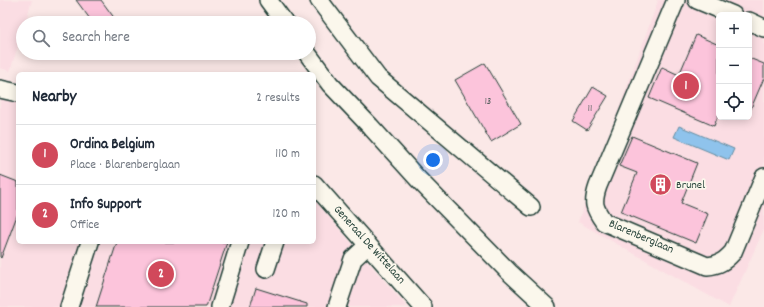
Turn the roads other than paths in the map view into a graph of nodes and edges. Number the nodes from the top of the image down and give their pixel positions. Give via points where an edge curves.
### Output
1 (268, 0) edge
2 (319, 0) edge
3 (676, 0) edge
4 (697, 0) edge
5 (727, 12) edge
6 (280, 16) edge
7 (752, 22) edge
8 (764, 28) edge
9 (310, 60) edge
10 (316, 72) edge
11 (316, 72) edge
12 (322, 85) edge
13 (0, 89) edge
14 (16, 93) edge
15 (764, 177) edge
16 (316, 186) edge
17 (530, 207) dead end
18 (89, 244) edge
19 (239, 244) edge
20 (274, 244) edge
21 (368, 245) junction
22 (266, 269) dead end
23 (69, 307) edge
24 (220, 307) edge
25 (337, 307) edge
26 (423, 307) edge
27 (547, 307) edge

1 - 6 street
2 - 17 street via 378,78
3 - 15 street, Blarenberglaan via 598,186 594,198 596,210 604,222 707,266 716,265 726,260 733,252
4 - 5 street
7 - 8 street
9 - 11 street
10 - 12 street
12 - 27 street via 370,126 418,179
13 - 14 street
16 - 21 street, Generaal De Wittelaan
18 - 23 street
19 - 24 street
20 - 22 street
21 - 25 street via 352,259
21 - 26 street, Generaal De Wittelaan

